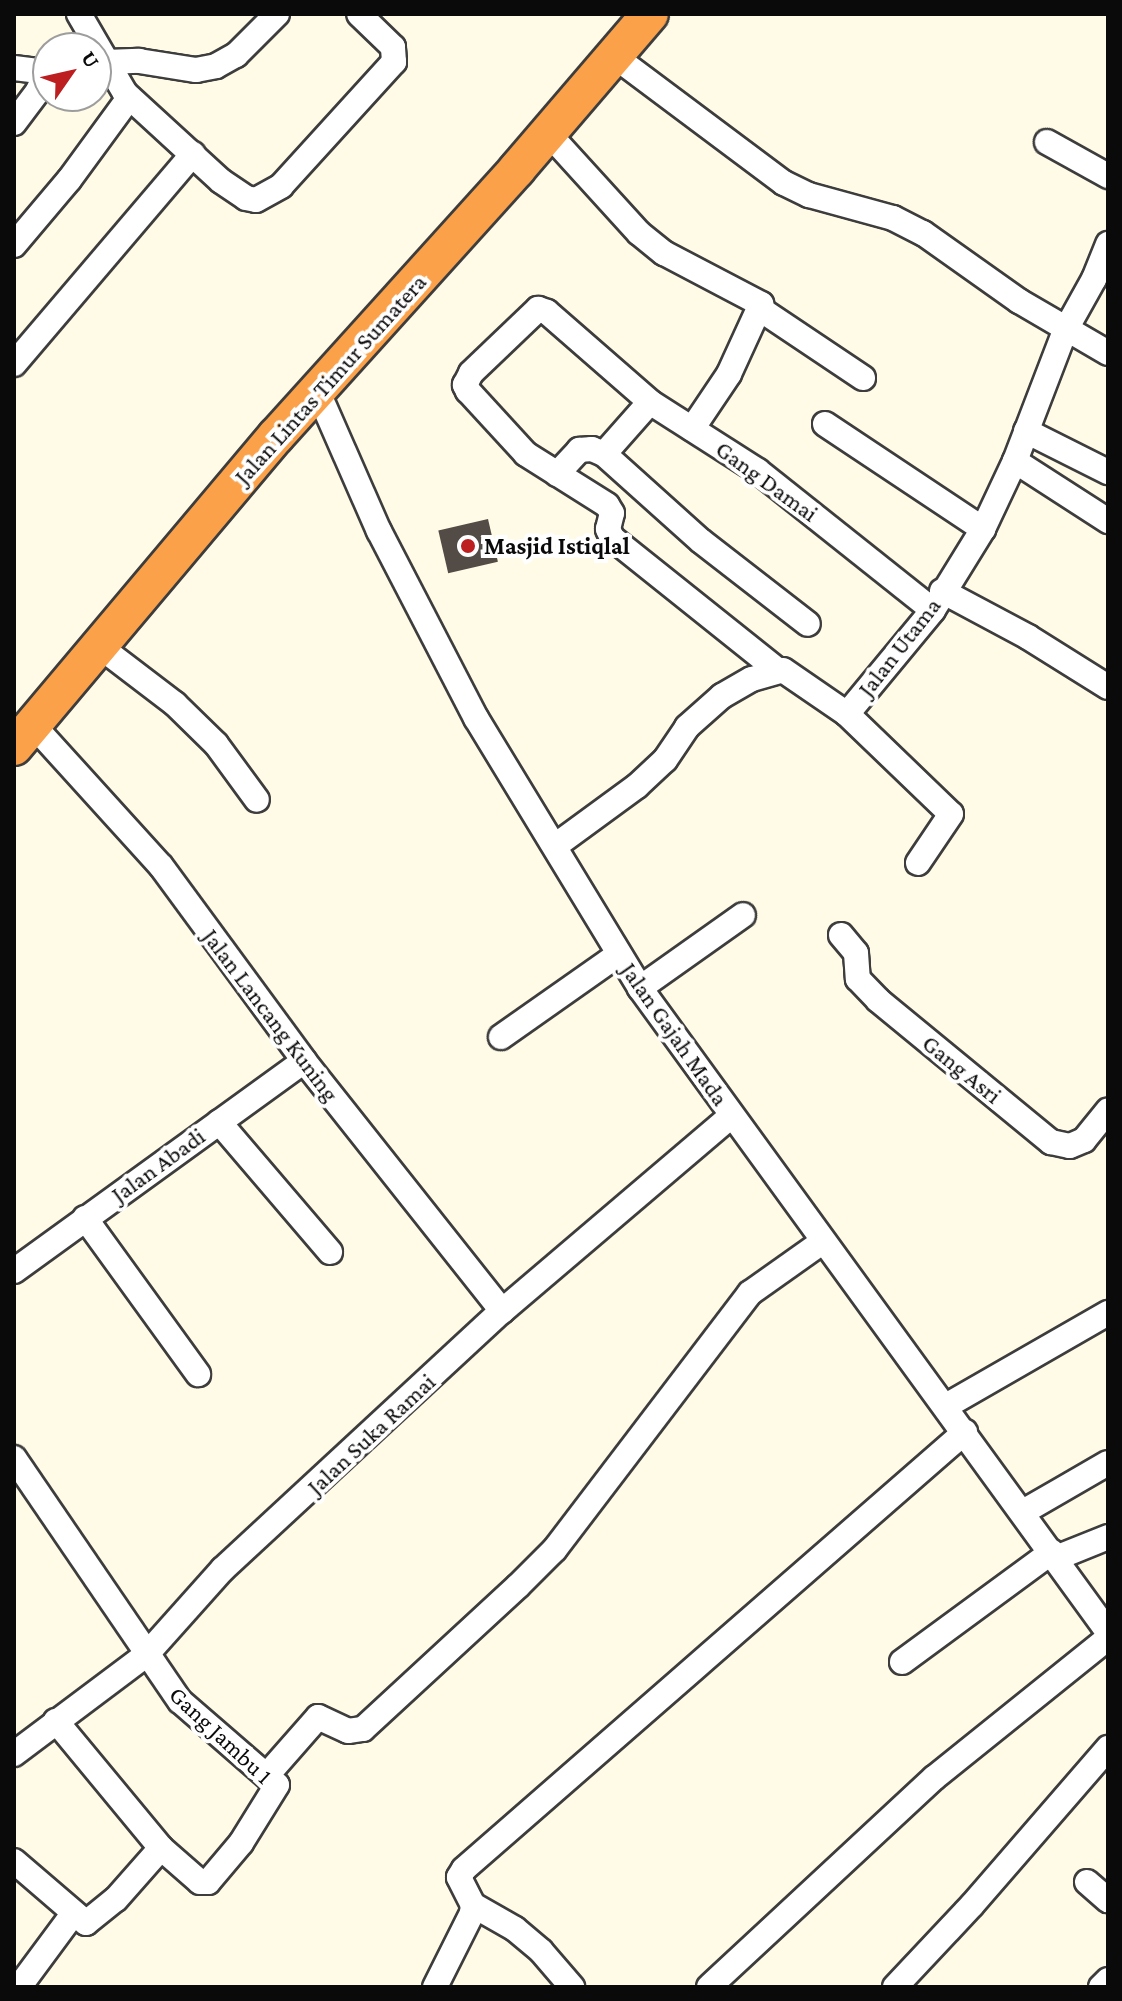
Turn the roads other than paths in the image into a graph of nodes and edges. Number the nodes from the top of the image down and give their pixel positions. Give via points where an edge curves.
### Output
1 (79, 14) edge
2 (277, 14) edge
3 (359, 14) edge
4 (650, 14) edge
5 (614, 56) junction
6 (113, 82) edge
7 (32, 99) edge
8 (14, 123) edge
9 (548, 133) junction
10 (1047, 142) dead end
11 (193, 154) junction
12 (1108, 176) edge
13 (1108, 244) edge
14 (14, 245) edge
15 (760, 309) junction
16 (1065, 331) junction
17 (1108, 353) edge
18 (14, 364) edge
19 (863, 378) dead end
20 (317, 390) junction
21 (650, 402) junction
22 (825, 424) dead end
23 (692, 429) junction
24 (1026, 431) junction
25 (604, 454) junction
26 (1015, 461) junction
27 (1108, 472) edge
28 (557, 474) junction
29 (1108, 521) edge
30 (983, 529) junction
31 (938, 601) junction
32 (808, 624) dead end
33 (99, 646) junction
34 (776, 669) junction
35 (1108, 687) edge
36 (847, 714) junction
37 (23, 736) edge
38 (257, 800) dead end
39 (555, 846) junction
40 (918, 863) dead end
41 (743, 915) dead end
42 (841, 935) dead end
43 (619, 954) junction
44 (640, 988) junction
45 (501, 1037) dead end
46 (304, 1061) junction
47 (1108, 1110) edge
48 (731, 1116) junction
49 (219, 1122) junction
50 (85, 1218) junction
51 (822, 1242) junction
52 (330, 1252) dead end
53 (14, 1271) edge
54 (502, 1311) junction
55 (1108, 1313) edge
56 (198, 1374) dead end
57 (946, 1406) junction
58 (965, 1432) junction
59 (14, 1458) edge
60 (1108, 1463) edge
61 (1023, 1512) junction
62 (1108, 1537) edge
63 (1054, 1555) junction
64 (1108, 1635) edge
65 (146, 1655) junction
66 (902, 1662) dead end
67 (56, 1721) junction
68 (1108, 1748) edge
69 (14, 1754) edge
70 (268, 1774) junction
71 (161, 1848) junction
72 (14, 1861) edge
73 (1087, 1882) dead end
74 (1108, 1900) edge
75 (473, 1905) junction
76 (73, 1914) junction
77 (1108, 1980) edge
78 (17, 1986) edge
79 (435, 1987) edge
80 (572, 1987) edge
81 (709, 1987) edge
82 (895, 1987) edge
83 (1101, 1987) edge

1 - 6 street
2 - 6 street via 236,55 216,66 196,70 139,61
3 - 11 street via 393,47 394,62 281,186 268,196 246,198
4 - 5 highway, Jalan Lintas Timur Sumatera
5 - 9 highway, Jalan Lintas Timur Sumatera
5 - 16 street via 784,183 923,233
6 - 11 street
6 - 14 street via 69,180
7 - 8 street
9 - 15 street via 639,233 676,260 758,300
9 - 20 highway, Jalan Lintas Timur Sumatera
10 - 12 street
11 - 18 street
13 - 16 street, Jalan Utama
15 - 19 street
15 - 23 street via 729,374
16 - 17 street
16 - 24 street, Jalan Utama
20 - 33 highway, Jalan Lintas Timur Sumatera
20 - 39 street, Jalan Gajah Mada via 415,602 476,718
21 - 23 street, Gang Damai
21 - 25 street
21 - 28 street, Gang Damai via 538,309 465,385 526,454
22 - 30 street
23 - 31 street, Gang Damai
24 - 26 street, Jalan Utama
24 - 27 street
25 - 28 street via 579,450
25 - 32 street via 701,541
26 - 29 street
26 - 30 street, Jalan Utama
28 - 34 street, Jalan Utama via 610,509 612,538
30 - 31 street, Jalan Utama
31 - 35 street via 1028,637
31 - 36 street, Jalan Utama
33 - 37 highway, Jalan Lintas Timur Sumatera
33 - 38 street via 175,704 216,744
34 - 36 street, Jalan Utama
34 - 39 street via 722,696 687,727 665,760 637,786
36 - 40 street via 951,814
37 - 46 street, Jalan Lancang Kuning via 161,866
39 - 43 street, Jalan Gajah Mada
41 - 44 street
42 - 47 street, Gang Asri via 856,953 858,979 878,1000 1051,1142 1070,1146 1084,1140
43 - 44 street, Jalan Gajah Mada
43 - 45 street
44 - 48 street, Jalan Gajah Mada
46 - 49 street, Jalan Abadi
46 - 54 street, Jalan Lancang Kuning
48 - 51 street, Jalan Gajah Mada
48 - 54 street, Jalan Suka Ramai
49 - 50 street, Jalan Abadi
49 - 52 street
50 - 53 street, Jalan Abadi
50 - 56 street
51 - 57 street, Jalan Gajah Mada
51 - 70 street via 750,1293 555,1549 518,1586 363,1729 348,1731 318,1717
54 - 65 street, Jalan Suka Ramai via 223,1569
55 - 57 street
57 - 58 street, Jalan Gajah Mada
58 - 61 street, Jalan Gajah Mada
58 - 75 street via 464,1869 459,1877
59 - 65 street, Gang Jambu 1
60 - 61 street
61 - 63 street, Jalan Gajah Mada
62 - 63 street
63 - 64 street, Jalan Gajah Mada
63 - 66 street
64 - 81 street via 934,1778
65 - 67 street, Jalan Suka Ramai
65 - 70 street, Gang Jambu 1 via 180,1701
67 - 69 street, Jalan Suka Ramai
67 - 71 street
68 - 82 street
70 - 71 street, Gang Jambu 1 via 277,1790 215,1877 200,1882
71 - 76 street via 92,1921
72 - 76 street
73 - 74 street
75 - 79 street
75 - 80 street via 515,1929
76 - 78 street
77 - 83 street

